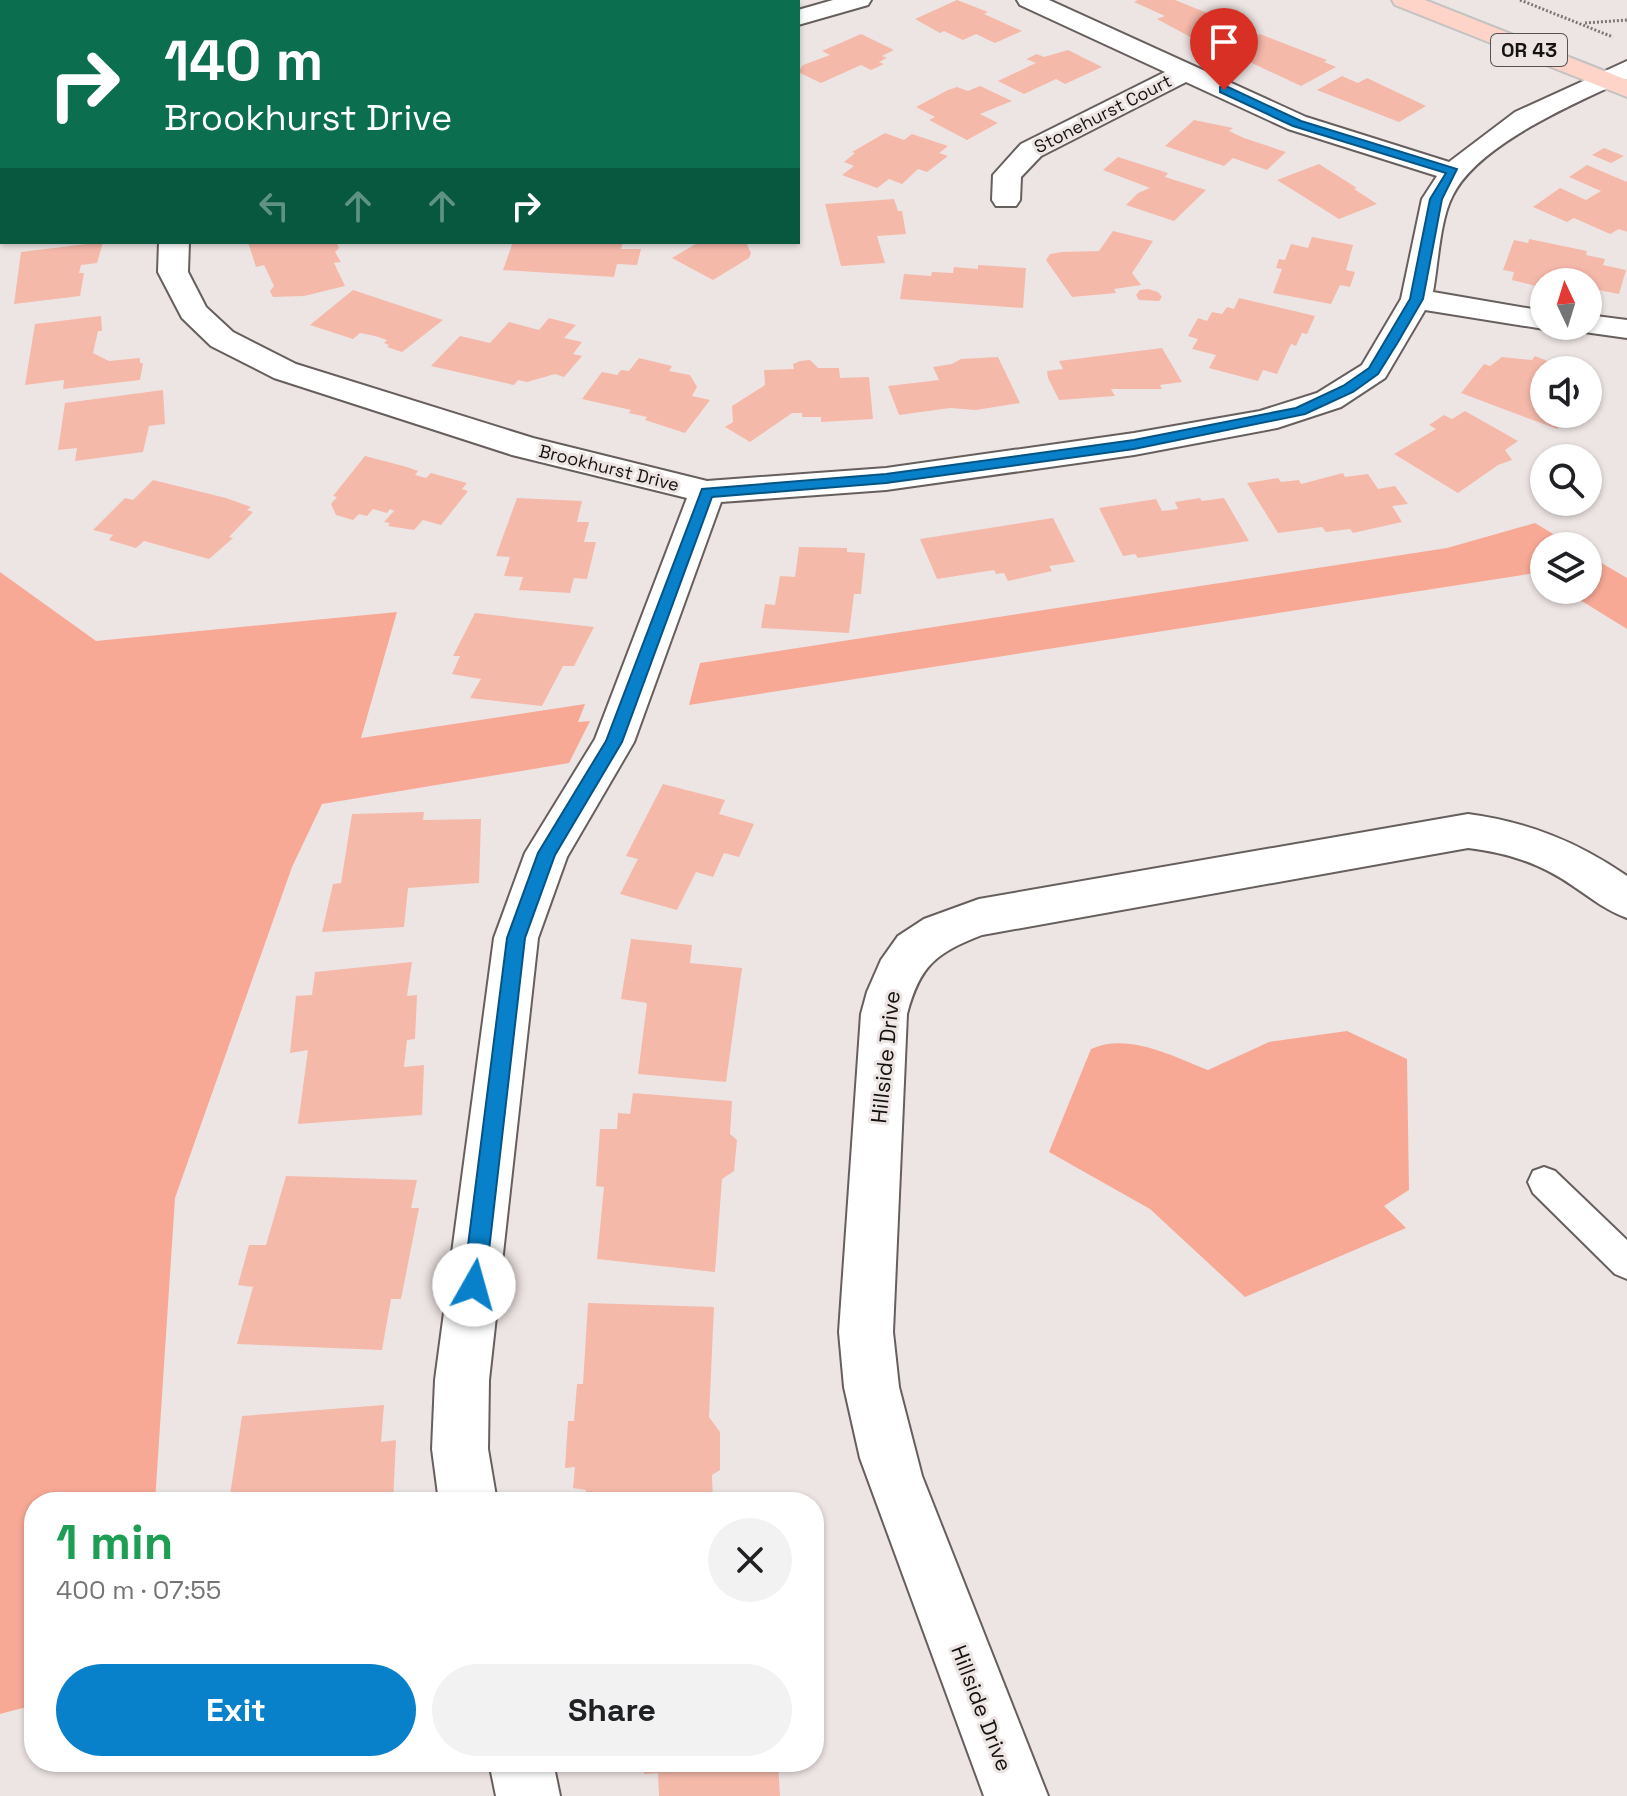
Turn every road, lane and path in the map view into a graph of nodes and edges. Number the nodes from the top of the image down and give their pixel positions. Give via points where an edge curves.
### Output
1 (859, 0) edge
2 (1029, 0) edge
3 (1404, 0) edge
4 (1520, 0) edge
5 (800, 17) edge
6 (1627, 20) edge
7 (1584, 23) junction
8 (1618, 39) dead end
9 (1185, 72) junction
10 (1619, 79) edge
11 (1453, 172) junction
12 (1006, 200) dead end
13 (174, 244) edge
14 (1416, 299) junction
15 (1530, 318) edge
16 (1602, 326) edge
17 (1627, 329) edge
18 (707, 492) junction
19 (1627, 900) edge
20 (1544, 1182) dead end
21 (1627, 1263) edge
22 (466, 1492) edge
23 (523, 1772) edge
24 (528, 1796) edge
25 (1016, 1796) edge

1 - 5 street
2 - 9 street
3 - 10 main road, OR 43
4 - 7 path
6 - 7 path
7 - 8 path
9 - 11 street via 1297,123
9 - 12 street, Stonehurst Court via 1031,150 1007,175
10 - 11 street, Brookhurst Drive via 1524,118
11 - 14 street, Brookhurst Drive via 1436,199
13 - 18 street, Brookhurst Drive via 173,272 193,311 222,339 285,371 524,447
14 - 15 street
14 - 18 street, Brookhurst Drive via 1374,371 1301,411 1134,444 902,477
16 - 17 street
18 - 22 street via 614,742 547,853 516,938 462,1380 460,1449
19 - 25 street, Hillside Drive via 1550,849 1510,835 1468,831 979,917 934,934 894,974 884,1014 866,1332 868,1378 894,1476
20 - 21 lane
23 - 24 street

